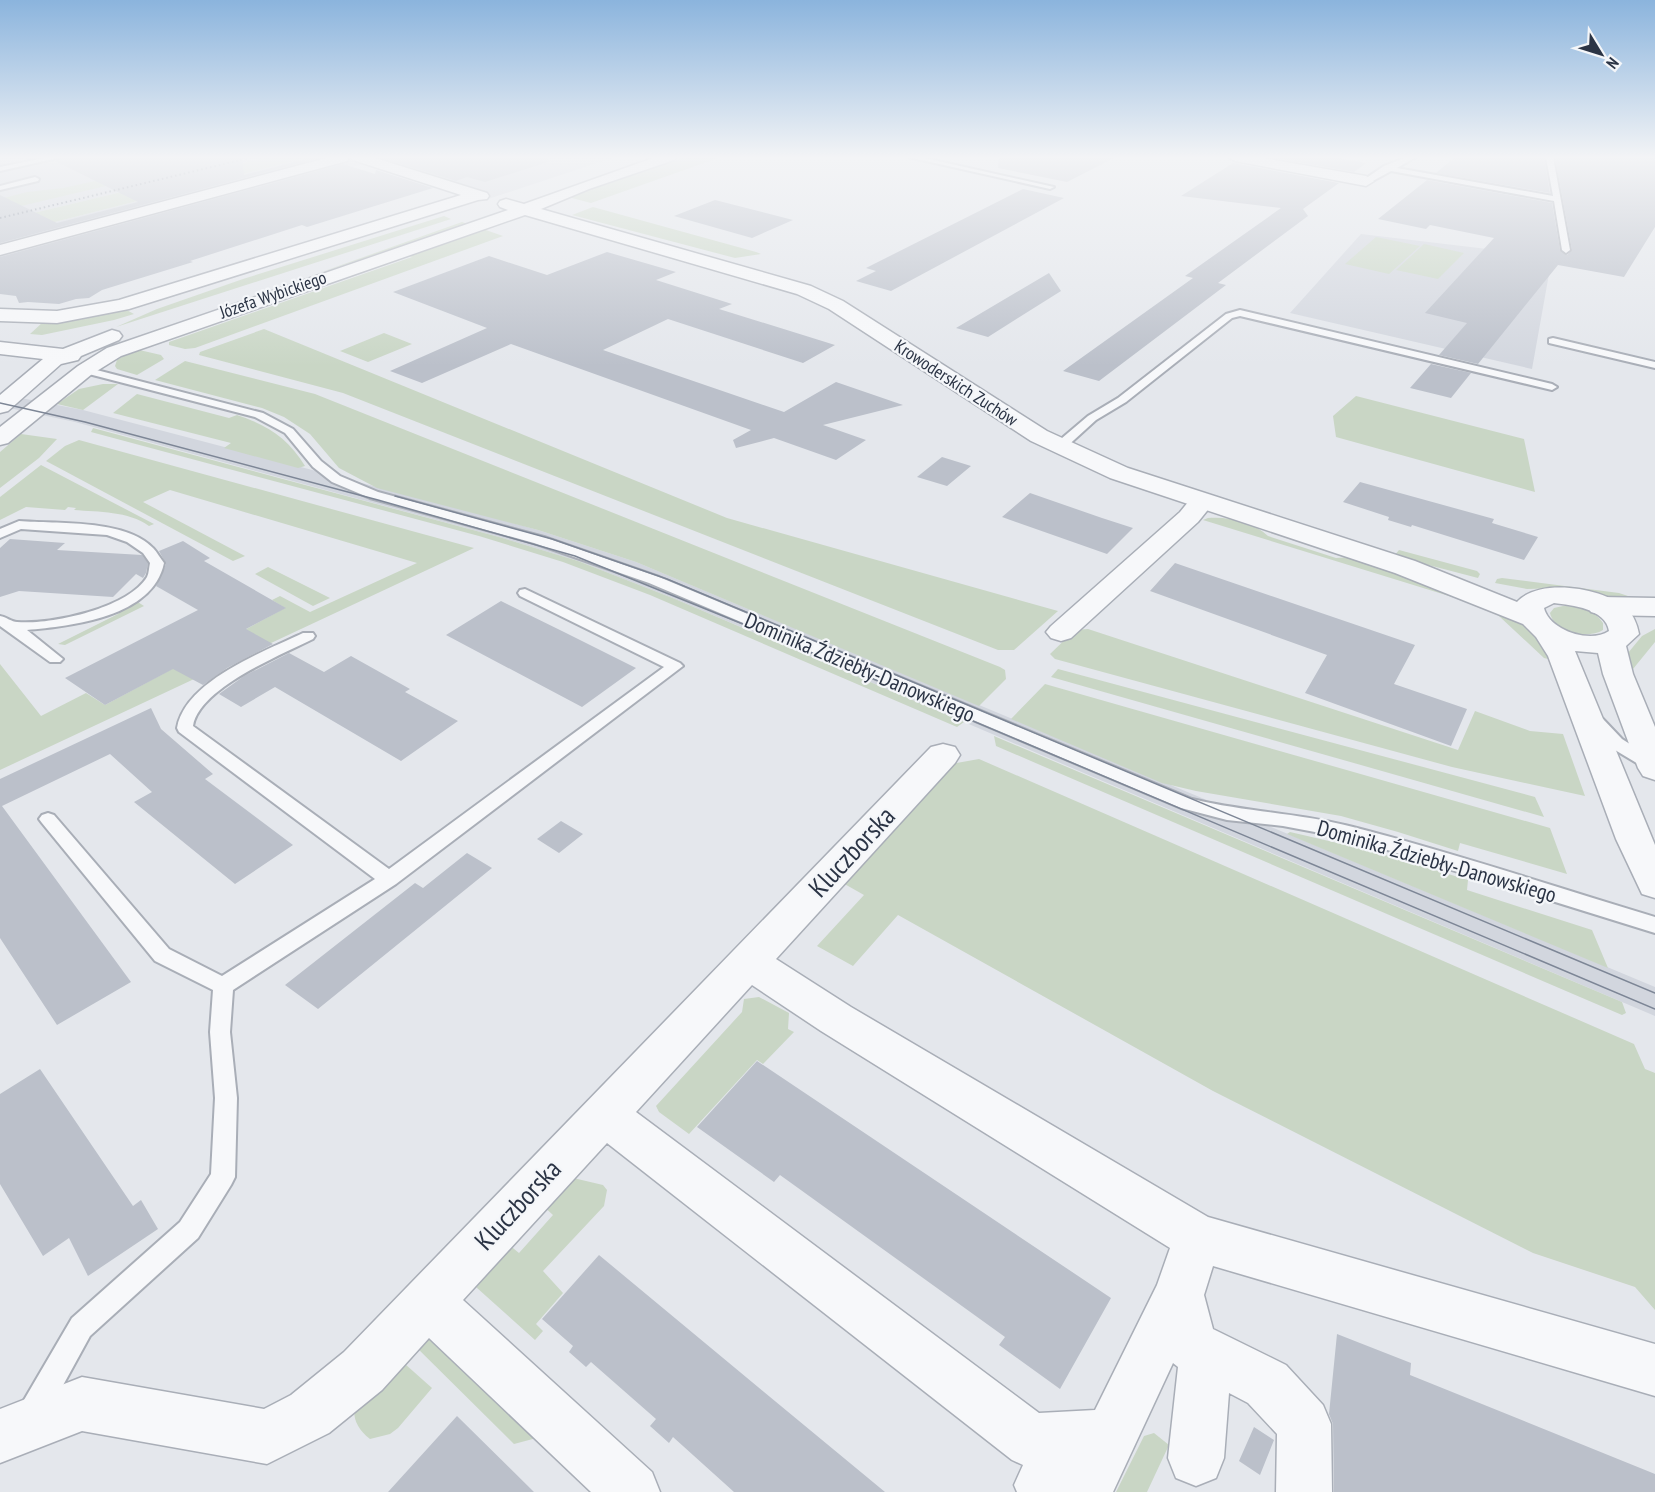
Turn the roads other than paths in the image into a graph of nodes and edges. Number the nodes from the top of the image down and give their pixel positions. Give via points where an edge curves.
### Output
1 (88, 227) edge
2 (375, 227) edge
3 (451, 227) edge
4 (458, 227) edge
5 (587, 227) edge
6 (1561, 227) edge
7 (0, 250) edge
8 (1566, 250) dead end
9 (0, 315) edge
10 (1553, 341) dead end
11 (0, 348) edge
12 (64, 354) junction
13 (1655, 365) edge
14 (0, 367) edge
15 (85, 370) junction
16 (40, 371) junction
17 (1552, 387) dead end
18 (0, 405) edge
19 (0, 438) edge
20 (1059, 447) junction
21 (1202, 501) junction
22 (0, 534) edge
23 (525, 592) dead end
24 (1601, 606) junction
25 (1655, 607) edge
26 (1540, 616) junction
27 (1655, 622) edge
28 (7, 623) edge
29 (1061, 632) dead end
30 (308, 636) dead end
31 (1618, 636) junction
32 (55, 659) dead end
33 (1582, 708) junction
34 (944, 755) dead end
35 (1655, 768) edge
36 (48, 819) dead end
37 (389, 879) junction
38 (1655, 884) edge
39 (1655, 925) edge
40 (749, 962) junction
41 (223, 986) junction
42 (604, 1114) junction
43 (1198, 1238) junction
44 (1179, 1295) junction
45 (428, 1302) junction
46 (1206, 1353) junction
47 (1655, 1370) edge
48 (12, 1431) edge
49 (1196, 1458) dead end
50 (1083, 1472) edge
51 (632, 1492) edge
52 (1304, 1492) edge

1 - 7 street
2 - 9 street, Józefa Wybickiego via 122,305 57,317
3 - 12 street, Józefa Wybickiego
4 - 15 street, Józefa Wybickiego via 135,343
5 - 20 street, Krowoderskich Zuchów via 820,297
6 - 8 lane
10 - 13 lane
11 - 12 street
12 - 15 street via 84,362
12 - 16 street
14 - 16 street
15 - 16 street
15 - 19 street, Józefa Wybickiego
15 - 39 lane, Dominika Ździebły-Danowskiego via 265,418 297,437 317,464 336,480 374,495 621,567 1187,804 1352,833
16 - 18 street
17 - 20 lane via 1240,313 1228,315
20 - 21 street, Krowoderskich Zuchów via 1119,473
21 - 26 street, Krowoderskich Zuchów
21 - 29 street
22 - 28 lane via 19,525 109,531 132,538 157,563 154,577 136,596 101,614 60,623
23 - 37 lane via 675,666
24 - 25 street
24 - 26 street via 1574,597
24 - 31 street via 1618,618
26 - 31 street, Krowoderskich Zuchów via 1577,643 1595,646
26 - 33 street via 1563,656
27 - 31 street
28 - 32 lane
30 - 37 lane via 208,692 188,714 185,728
31 - 35 street via 1613,660
33 - 35 lane via 1616,743
33 - 38 street
34 - 40 street, Kluczborska
36 - 41 lane via 162,956
37 - 41 lane
40 - 42 street, Kluczborska
40 - 43 street
41 - 48 lane via 223,1177 189,1230 81,1327
42 - 45 street, Kluczborska
42 - 50 street via 1031,1441
43 - 44 street
43 - 47 street
44 - 46 street via 1192,1346
44 - 50 street
45 - 48 street, Kluczborska via 363,1371 310,1414 267,1437 82,1404
45 - 51 street
46 - 49 street
46 - 52 street via 1268,1384 1304,1424

